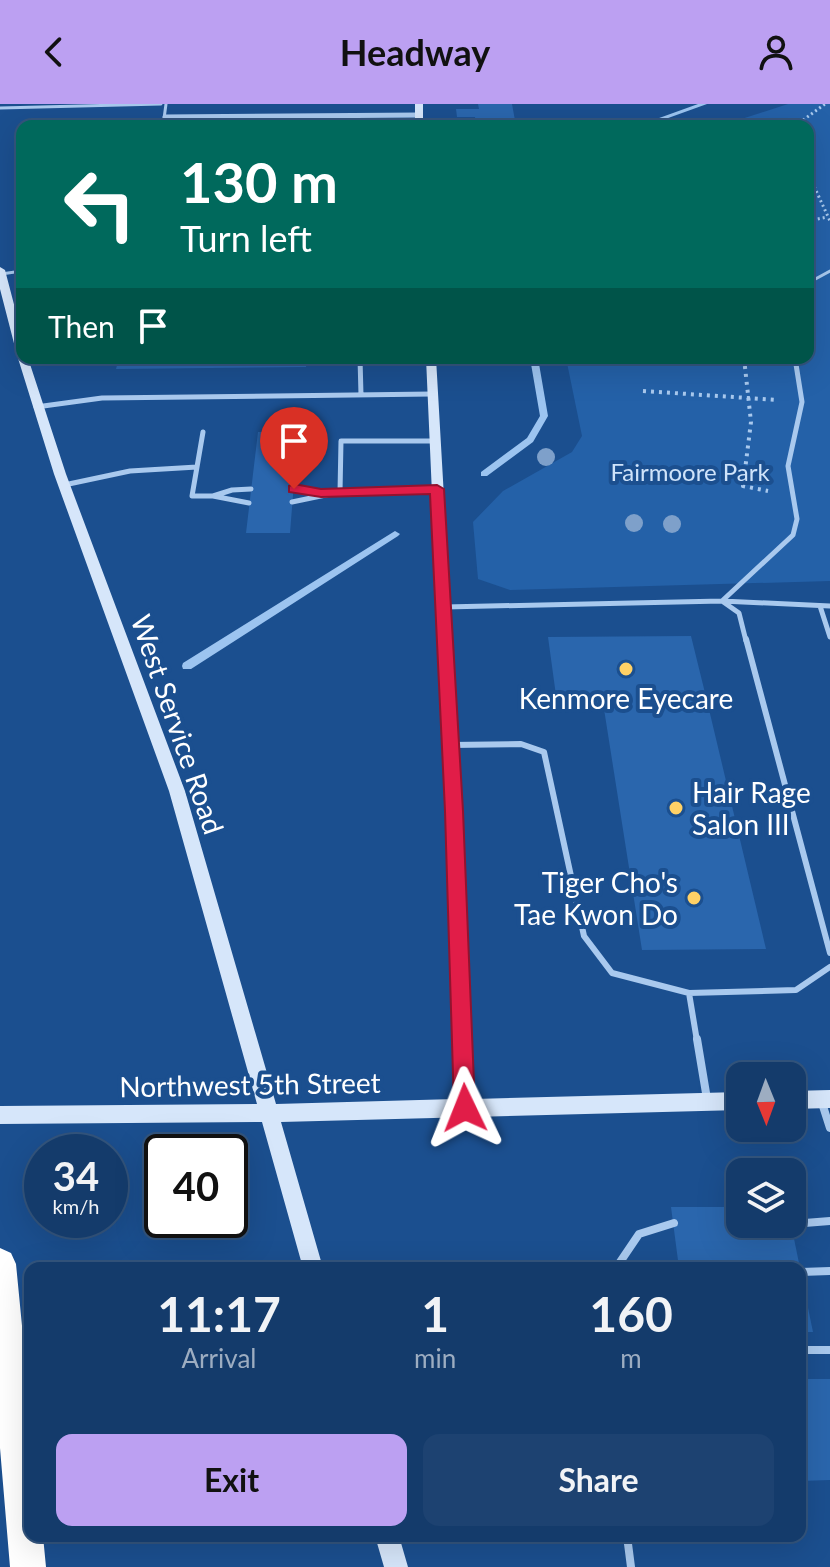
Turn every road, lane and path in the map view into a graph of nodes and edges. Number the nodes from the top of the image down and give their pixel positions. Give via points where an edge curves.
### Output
1 (163, 104) edge
2 (419, 104) edge
3 (825, 104) edge
4 (0, 108) edge
5 (359, 115) junction
6 (419, 115) junction
7 (165, 117) junction
8 (164, 120) edge
9 (359, 120) edge
10 (419, 120) edge
11 (803, 120) edge
12 (814, 186) edge
13 (829, 219) edge
14 (0, 272) edge
15 (16, 333) edge
16 (24, 364) edge
17 (360, 364) edge
18 (431, 364) edge
19 (745, 364) edge
20 (796, 364) edge
21 (643, 391) dead end
22 (433, 394) junction
23 (361, 395) junction
24 (750, 398) junction
25 (783, 401) dead end
26 (36, 407) junction
27 (203, 432) dead end
28 (435, 441) junction
29 (197, 467) junction
30 (64, 485) junction
31 (251, 489) dead end
32 (294, 489) dead end
33 (340, 492) junction
34 (775, 492) dead end
35 (321, 493) junction
36 (437, 495) junction
37 (213, 496) junction
38 (292, 502) dead end
39 (249, 503) dead end
40 (722, 601) junction
41 (820, 606) junction
42 (830, 606) edge
43 (442, 607) junction
44 (830, 637) edge
45 (450, 745) junction
46 (830, 953) edge
47 (830, 967) edge
48 (689, 993) junction
49 (825, 1099) edge
50 (726, 1101) edge
51 (707, 1102) junction
52 (465, 1108) junction
53 (267, 1113) junction
54 (0, 1115) edge
55 (830, 1128) edge
56 (830, 1221) edge
57 (674, 1223) dead end
58 (806, 1223) edge
59 (311, 1262) edge
60 (620, 1262) edge
61 (0, 1264) edge
62 (830, 1271) edge
63 (806, 1272) edge
64 (806, 1350) edge
65 (830, 1350) edge
66 (24, 1521) edge
67 (26, 1542) edge
68 (389, 1542) edge
69 (628, 1542) edge
70 (28, 1567) edge
71 (396, 1567) edge
72 (631, 1567) edge

1 - 4 lane
1 - 7 lane
2 - 6 street
3 - 11 path
5 - 6 street
5 - 7 street
5 - 9 lane
6 - 10 street
7 - 8 lane
12 - 13 path
14 - 15 street, West Service Road
16 - 26 street, West Service Road
17 - 23 lane
18 - 22 street
19 - 24 path
20 - 40 lane via 802,402 788,466 797,519 793,535
21 - 24 path
22 - 23 lane
22 - 28 street
23 - 26 lane via 102,398
24 - 25 path
24 - 34 path via 743,486
26 - 30 street, West Service Road
27 - 29 lane
28 - 33 lane via 341,441
28 - 36 street
29 - 30 lane via 130,471
29 - 37 lane via 192,496
30 - 53 street, West Service Road via 177,791
31 - 37 lane
32 - 35 lane
33 - 35 lane
33 - 36 lane
35 - 38 lane
36 - 43 street
37 - 39 lane
40 - 41 lane
40 - 43 lane
40 - 46 lane via 739,613
41 - 42 lane
41 - 44 lane
43 - 45 street
45 - 48 lane via 521,744 544,752 584,936 612,973
45 - 52 street
47 - 48 lane via 796,990
48 - 51 lane
49 - 55 lane
50 - 51 street, Northwest 5th Street
51 - 52 street, Northwest 5th Street
52 - 53 street, Northwest 5th Street
53 - 54 street, Northwest 5th Street
53 - 59 street, West Service Road
56 - 58 lane
57 - 60 lane via 639,1234
61 - 66 highway
62 - 63 lane
64 - 65 lane
67 - 70 highway
68 - 71 street
69 - 72 lane

